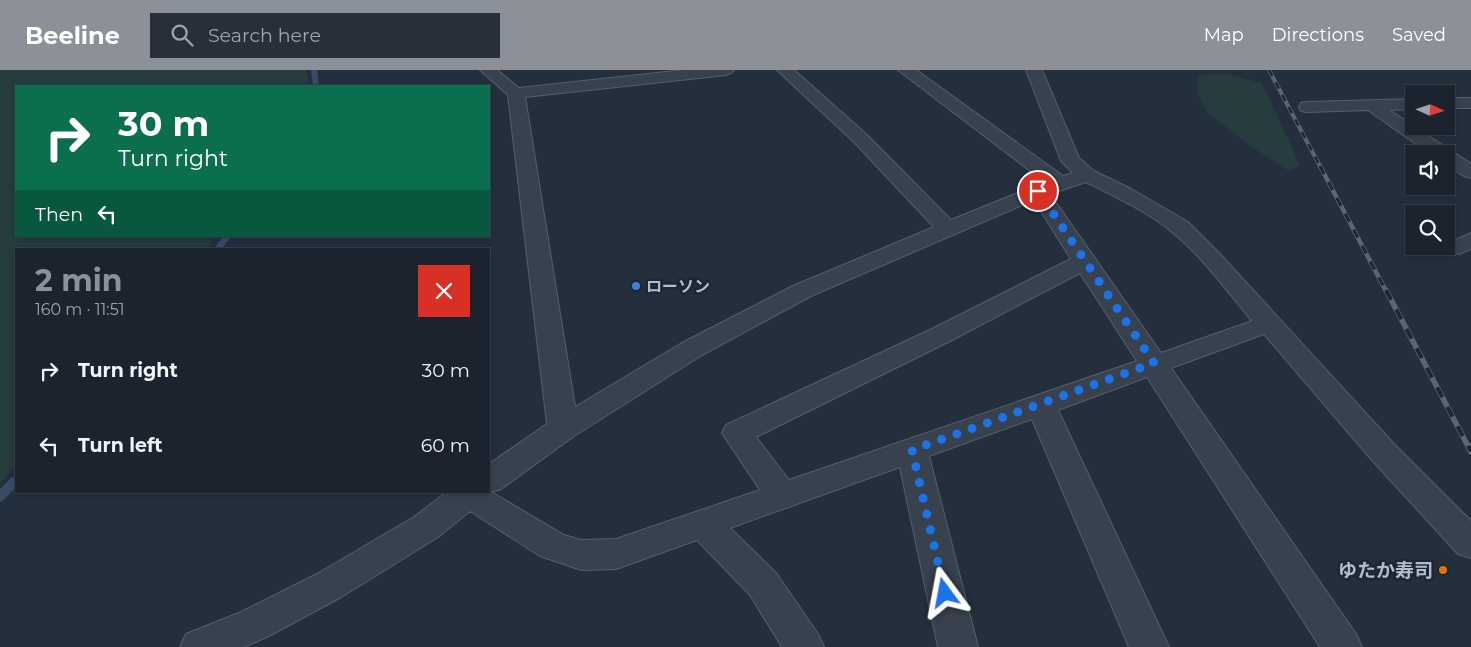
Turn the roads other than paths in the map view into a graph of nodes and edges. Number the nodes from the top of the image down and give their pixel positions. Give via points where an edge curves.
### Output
1 (488, 70) edge
2 (726, 70) edge
3 (785, 70) edge
4 (906, 70) edge
5 (1034, 70) edge
6 (516, 93) junction
7 (1405, 104) edge
8 (1370, 106) junction
9 (1307, 107) dead end
10 (1429, 145) edge
11 (1455, 162) edge
12 (1471, 172) edge
13 (1086, 175) junction
14 (1049, 188) junction
15 (948, 229) junction
16 (1085, 261) junction
17 (1268, 324) junction
18 (1154, 363) junction
19 (1041, 405) junction
20 (563, 428) junction
21 (912, 450) junction
22 (490, 478) edge
23 (470, 493) edge
24 (483, 493) edge
25 (782, 496) junction
26 (703, 524) junction
27 (1471, 544) edge
28 (200, 647) edge
29 (804, 647) edge
30 (958, 647) edge
31 (1149, 647) edge
32 (1342, 647) edge

1 - 6 street
2 - 6 street
3 - 15 street via 861,139
4 - 14 street
5 - 13 street via 1071,162
6 - 20 street
7 - 8 street
8 - 9 street
8 - 10 street
11 - 12 street
13 - 14 street
13 - 17 street via 1124,193 1180,227
14 - 15 street
14 - 16 street
15 - 20 street via 802,291 692,350
16 - 18 street
16 - 25 street via 941,335 737,433
17 - 18 street
17 - 27 street
18 - 19 street
18 - 32 street
19 - 21 street
19 - 31 street
20 - 22 street
21 - 25 street
21 - 30 street
23 - 28 street via 426,527 330,585 254,625
24 - 26 street via 554,546 581,555 616,554
25 - 26 street
26 - 29 street via 764,584

